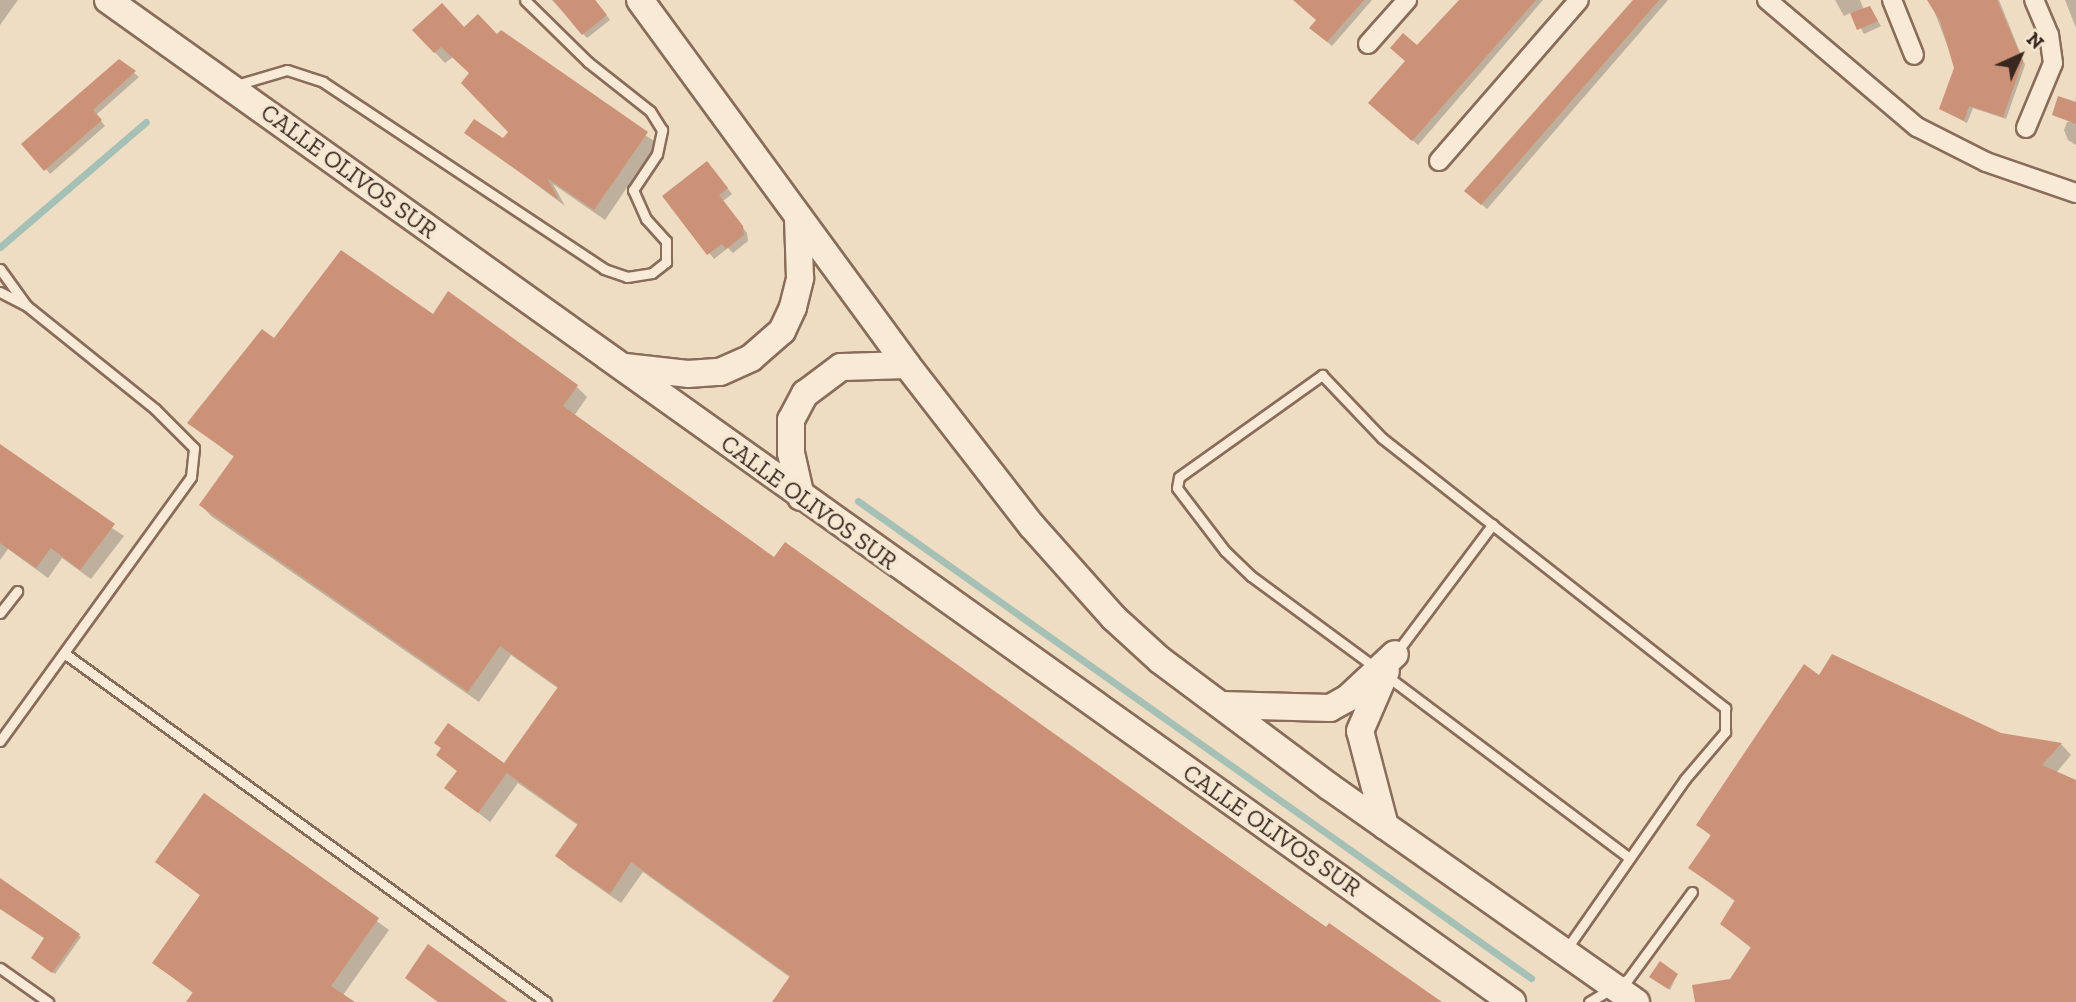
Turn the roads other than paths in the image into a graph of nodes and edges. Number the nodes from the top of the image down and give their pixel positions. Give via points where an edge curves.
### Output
1 (108, 0) edge
2 (525, 0) edge
3 (640, 0) edge
4 (1407, 0) edge
5 (1579, 0) edge
6 (1767, 0) edge
7 (1892, 0) edge
8 (2034, 0) edge
9 (1368, 44) dead end
10 (1914, 55) dead end
11 (231, 86) junction
12 (2026, 128) dead end
13 (1439, 161) dead end
14 (2076, 193) edge
15 (798, 217) junction
16 (2, 270) edge
17 (0, 292) edge
18 (27, 306) junction
19 (907, 365) junction
20 (623, 367) junction
21 (801, 497) junction
22 (1493, 524) junction
23 (17, 591) dead end
24 (0, 613) edge
25 (64, 653) junction
26 (1386, 666) junction
27 (1221, 705) junction
28 (1330, 708) junction
29 (1360, 731) junction
30 (0, 741) edge
31 (1385, 826) junction
32 (1629, 858) junction
33 (1692, 892) dead end
34 (1564, 952) junction
35 (0, 968) edge
36 (1614, 987) junction
37 (48, 1002) edge
38 (546, 1002) edge
39 (1512, 1002) edge
40 (1589, 1002) edge
41 (1636, 1002) edge

1 - 11 main road, CALLE OLIVOS SUR
2 - 11 lane via 588,62 650,111 662,130 657,154 633,190 646,219 667,240 666,262 652,273 627,277 604,269 323,82 287,70
3 - 15 main road
4 - 9 street
5 - 13 street
6 - 14 street via 1917,127 1986,162
7 - 10 street
8 - 12 street via 2051,42 2053,63
11 - 20 main road, CALLE OLIVOS SUR
15 - 19 main road
15 - 20 main road via 800,278 793,307 782,331 751,358 720,372 688,374
16 - 18 lane
17 - 18 lane
18 - 25 lane via 155,410 194,448 191,477
19 - 21 main road via 841,367 805,394 791,420 791,453
19 - 27 main road via 1073,575 1160,660
20 - 21 main road, CALLE OLIVOS SUR
21 - 39 main road, CALLE OLIVOS SUR
22 - 26 lane
22 - 26 lane via 1381,438 1322,375 1179,477 1177,488 1225,551 1251,576
22 - 32 lane via 1725,708 1725,732
23 - 24 lane
25 - 30 lane
25 - 38 lane
26 - 28 main road
26 - 29 main road
26 - 32 lane
27 - 28 main road
27 - 31 main road
28 - 29 main road
29 - 31 main road
31 - 34 main road
32 - 34 lane
33 - 36 lane via 1628,979
34 - 36 main road
35 - 37 lane
36 - 40 lane
36 - 41 main road

